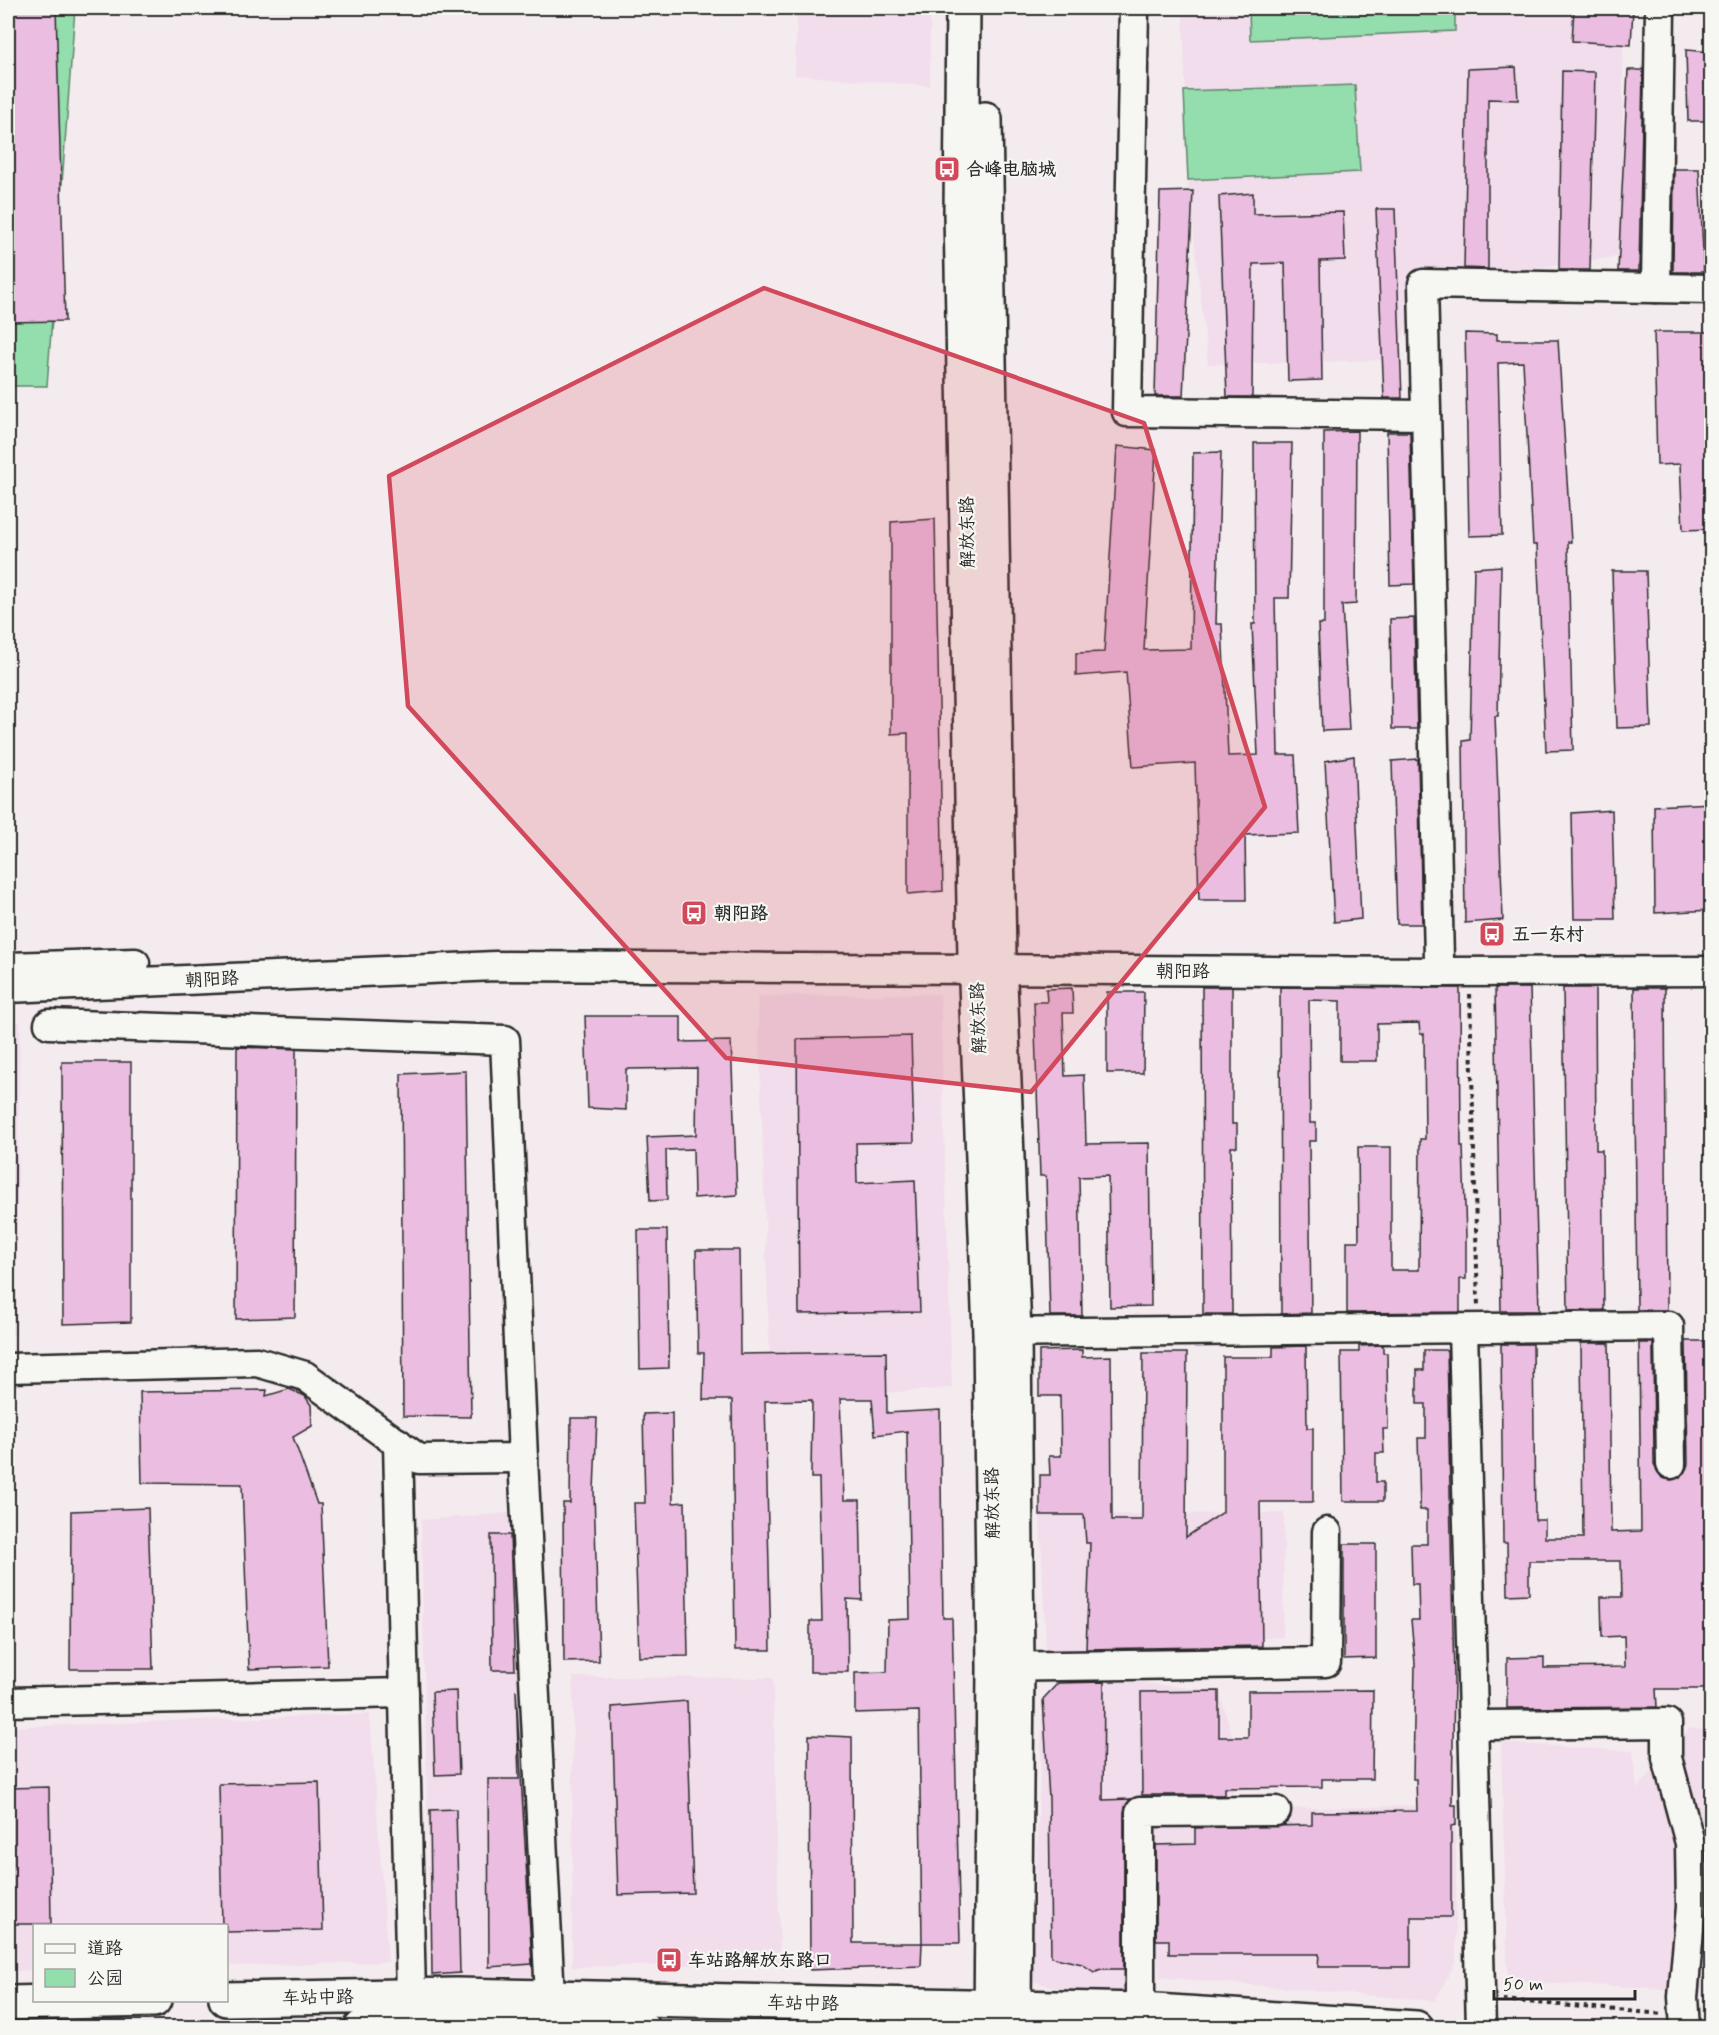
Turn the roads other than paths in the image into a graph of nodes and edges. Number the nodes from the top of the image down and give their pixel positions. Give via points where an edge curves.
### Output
1 (963, 8) edge
2 (986, 8) edge
3 (1134, 8) edge
4 (1660, 8) edge
5 (1656, 288) junction
6 (1712, 288) edge
7 (1426, 415) junction
8 (1712, 958) edge
9 (1439, 959) junction
10 (987, 964) junction
11 (8, 967) edge
12 (1712, 971) edge
13 (8, 988) edge
14 (49, 1024) dead end
15 (1470, 1329) junction
16 (1002, 1333) junction
17 (8, 1368) edge
18 (398, 1443) junction
19 (523, 1458) junction
20 (1671, 1464) dead end
21 (1327, 1532) dead end
22 (1006, 1667) junction
23 (404, 1693) junction
24 (8, 1702) edge
25 (1486, 1725) dead end
26 (1276, 1811) dead end
27 (411, 1995) junction
28 (228, 1999) edge
29 (81, 2002) edge
30 (8, 2003) edge
31 (1140, 2010) junction
32 (998, 2014) edge
33 (554, 2017) edge
34 (1677, 2021) edge
35 (361, 2028) edge
36 (642, 2028) edge
37 (1416, 2028) edge
38 (1481, 2028) edge

1 - 10 main road, 解放东路 via 961,225
2 - 10 main road, 解放东路
3 - 7 street via 1127,412
4 - 5 street
5 - 6 street
5 - 7 street via 1423,284
7 - 9 street
8 - 9 street, 朝阳路
9 - 10 street, 朝阳路
10 - 11 street, 朝阳路 via 495,953
10 - 12 street, 朝阳路 via 1470,972
10 - 13 street, 朝阳路 via 495,966
10 - 16 main road, 解放东路
14 - 19 street via 505,1040
15 - 16 street
15 - 20 street via 1669,1326
15 - 38 street
16 - 22 main road, 解放东路
17 - 18 street via 257,1362 305,1376
18 - 19 street via 419,1459
18 - 23 street
19 - 33 street
21 - 22 street via 1326,1662
22 - 32 main road, 解放东路
23 - 24 street
23 - 27 street
25 - 34 street via 1667,1723 1667,1758 1690,1843 1691,1907 1683,1997
26 - 31 street via 1140,1812
27 - 28 main road, 车站中路
27 - 33 main road, 车站中路
29 - 30 main road
31 - 32 main road, 车站中路
31 - 37 main road, 车站中路
32 - 33 main road, 车站中路
33 - 35 main road, 车站中路
33 - 36 main road, 车站中路

